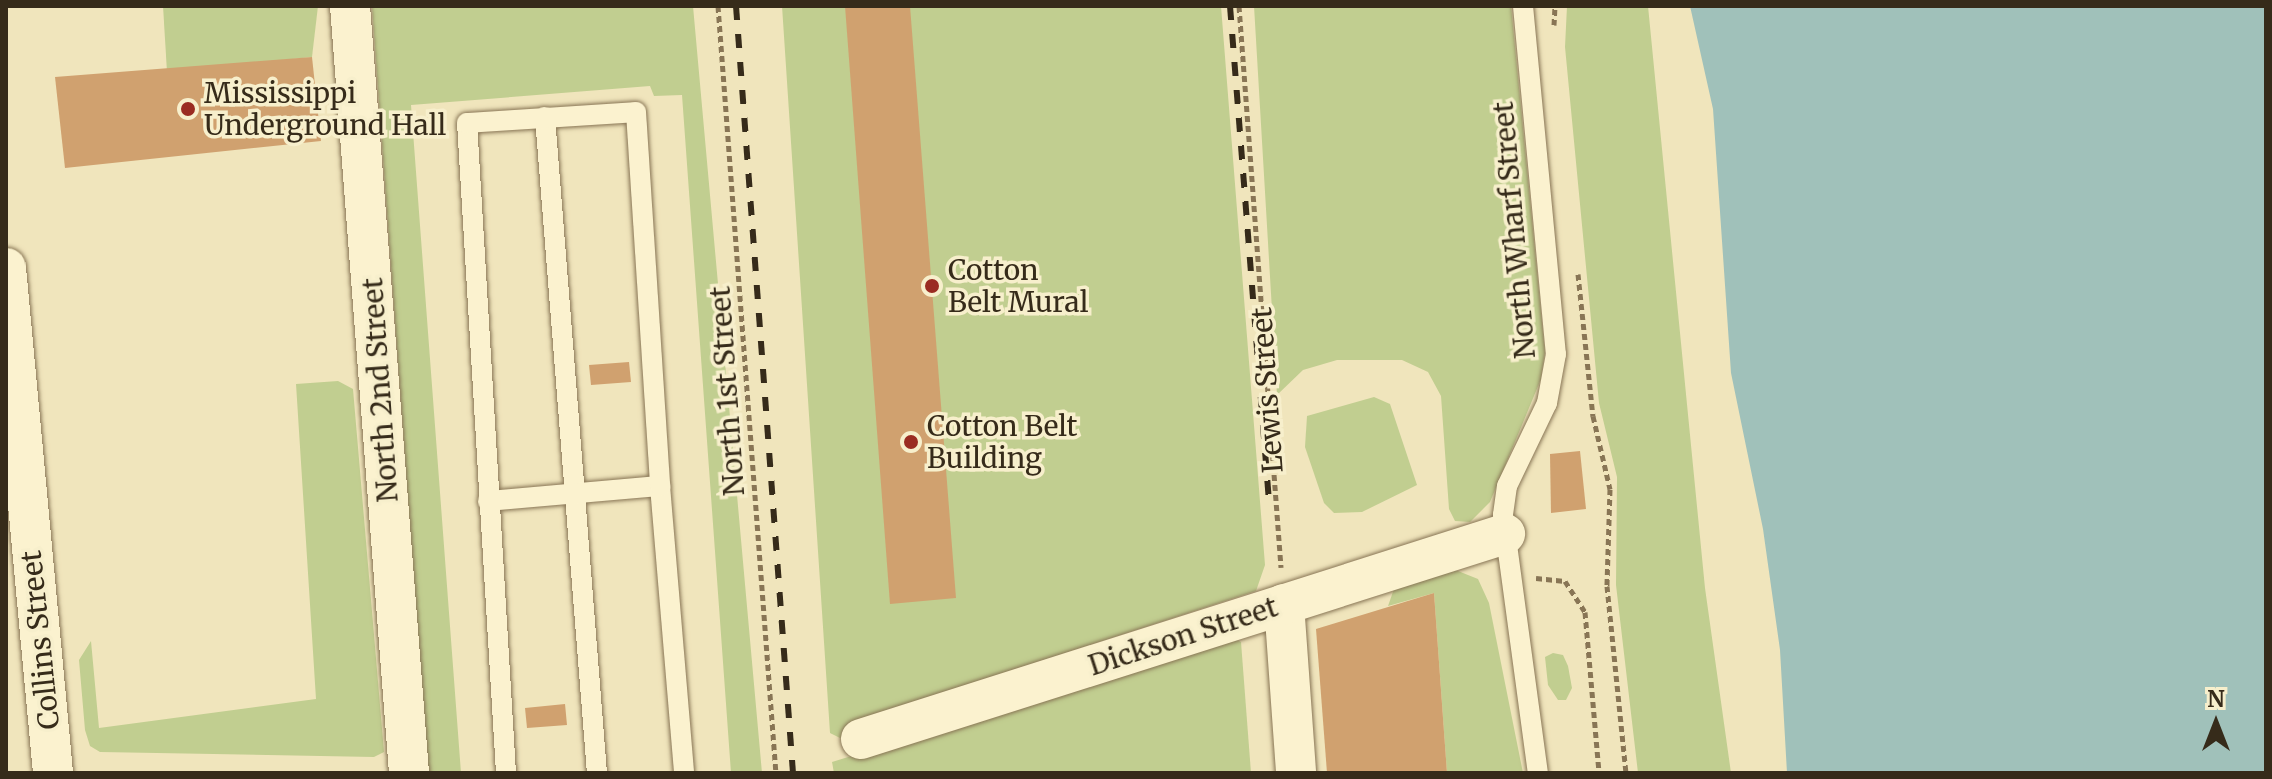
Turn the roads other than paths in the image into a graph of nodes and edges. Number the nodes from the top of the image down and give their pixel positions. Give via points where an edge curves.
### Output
1 (350, 6) edge
2 (1523, 6) edge
3 (545, 117) junction
4 (6, 268) edge
5 (660, 486) junction
6 (576, 494) junction
7 (488, 501) junction
8 (1505, 534) junction
9 (1284, 604) junction
10 (861, 739) dead end
11 (53, 773) edge
12 (409, 773) edge
13 (506, 773) edge
14 (597, 773) edge
15 (684, 773) edge
16 (1296, 773) edge
17 (1538, 773) edge

1 - 12 street, North 2nd Street
2 - 8 lane, North Wharf Street via 1556,354 1547,403 1503,501
3 - 5 lane via 636,112
3 - 6 lane
3 - 7 lane via 467,123
4 - 11 street, Collins Street
5 - 6 lane
5 - 15 lane
6 - 7 lane
6 - 14 lane
7 - 13 lane
8 - 9 street, Dickson Street
8 - 17 lane, North Wharf Street
9 - 10 street, Dickson Street
9 - 16 street

